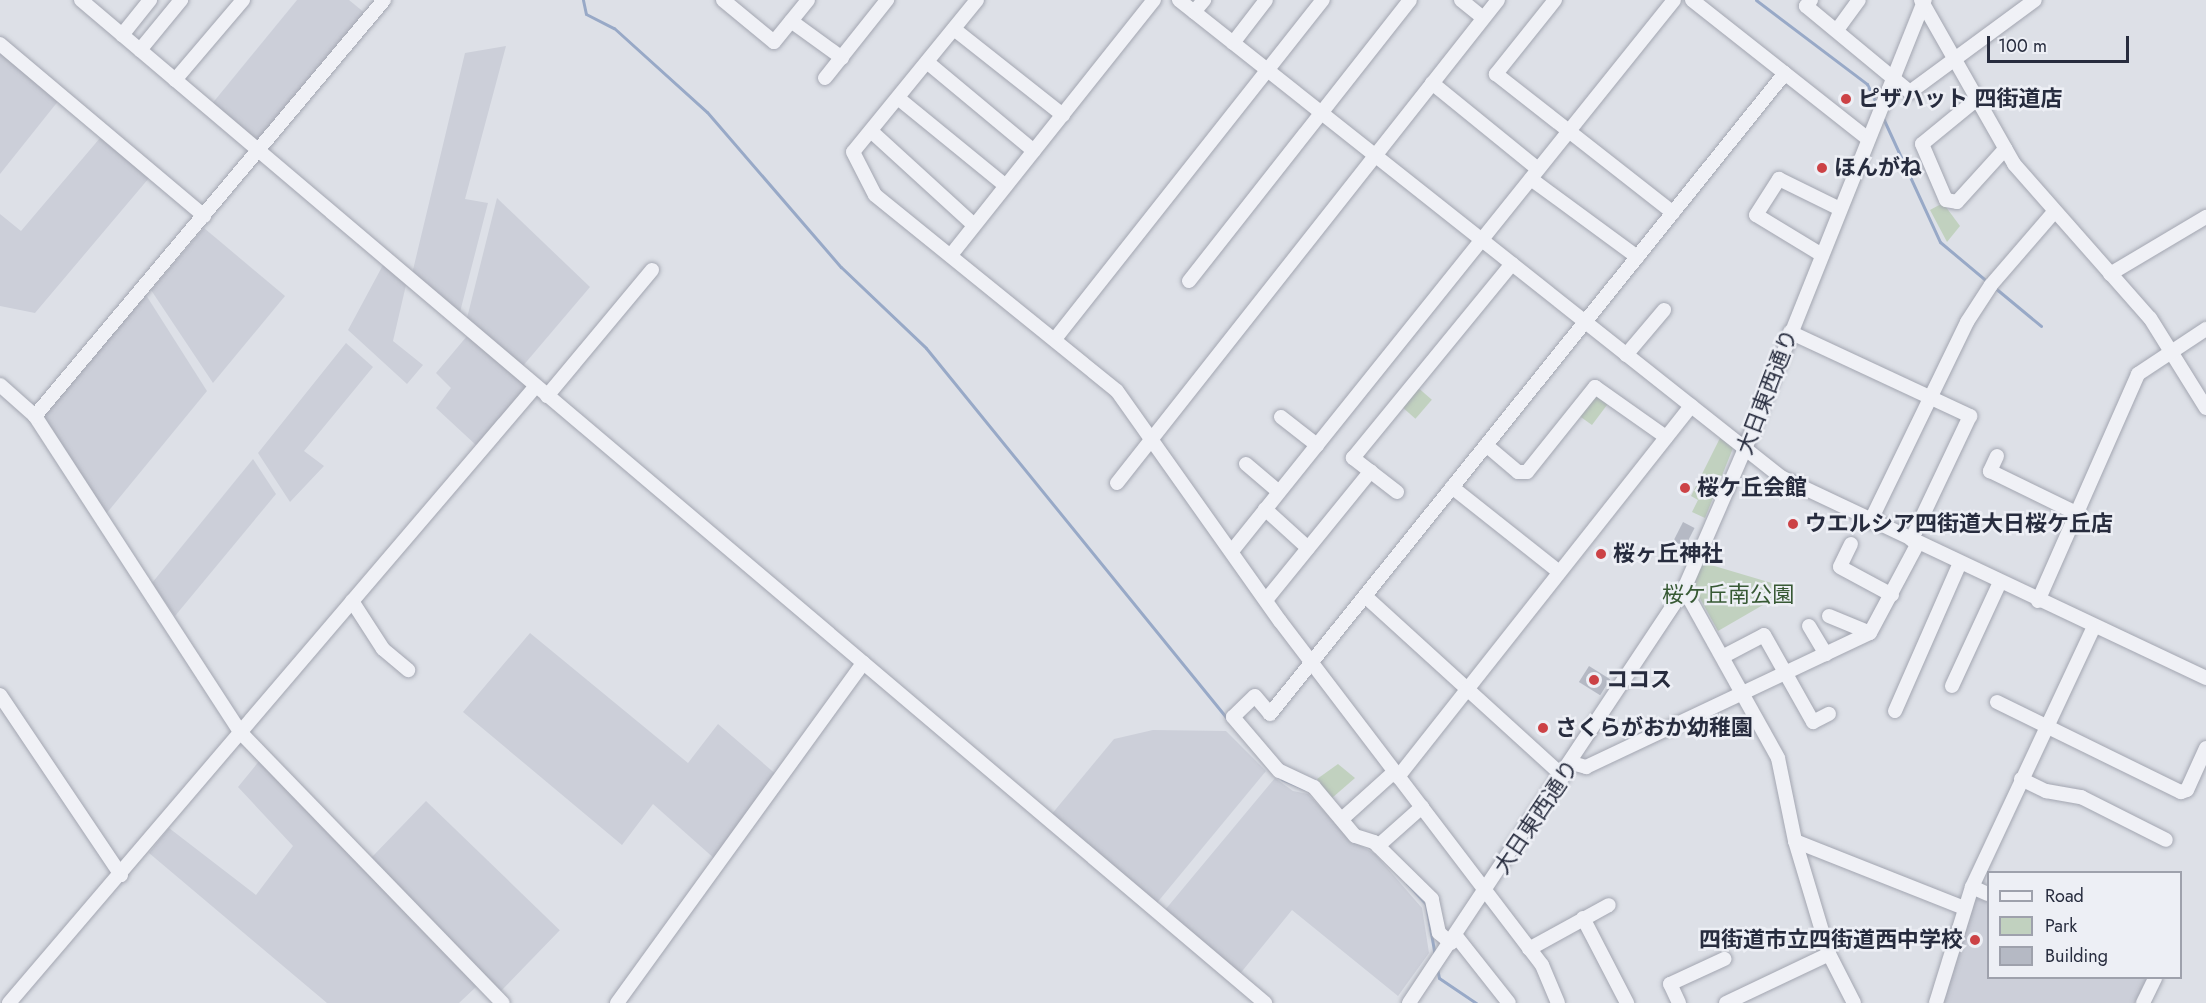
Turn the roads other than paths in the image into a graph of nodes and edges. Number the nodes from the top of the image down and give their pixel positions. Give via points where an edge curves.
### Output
1 (81, 0) edge
2 (150, 0) edge
3 (181, 0) edge
4 (243, 0) edge
5 (384, 0) edge
6 (723, 0) edge
7 (808, 0) edge
8 (887, 0) edge
9 (977, 0) edge
10 (1154, 0) edge
11 (1179, 0) edge
12 (1204, 0) edge
13 (1266, 0) edge
14 (1323, 0) edge
15 (1410, 0) edge
16 (1461, 0) edge
17 (1498, 0) edge
18 (1555, 0) edge
19 (1674, 0) edge
20 (1692, 0) edge
21 (1810, 0) edge
22 (1859, 0) edge
23 (2035, 0) edge
24 (1923, 1) edge
25 (1194, 12) junction
26 (1483, 18) junction
27 (791, 21) junction
28 (954, 29) junction
29 (1837, 30) junction
30 (122, 35) junction
31 (1233, 43) junction
32 (0, 44) edge
33 (140, 50) junction
34 (842, 57) junction
35 (1955, 59) junction
36 (927, 62) junction
37 (1268, 70) junction
38 (1785, 74) junction
39 (825, 78) dead end
40 (1893, 79) junction
41 (175, 80) junction
42 (1432, 83) junction
43 (898, 98) junction
44 (1977, 99) junction
45 (1320, 112) junction
46 (1063, 114) junction
47 (871, 131) junction
48 (1568, 132) junction
49 (1868, 140) junction
50 (2005, 149) junction
51 (1034, 151) junction
52 (259, 152) junction
53 (1375, 156) junction
54 (1534, 174) junction
55 (1006, 186) junction
56 (1840, 209) junction
57 (2054, 212) junction
58 (1673, 213) junction
59 (204, 216) junction
60 (2206, 218) edge
61 (974, 225) junction
62 (1481, 240) junction
63 (951, 255) junction
64 (1822, 255) junction
65 (1637, 257) junction
66 (1512, 264) junction
67 (652, 270) dead end
68 (2110, 274) junction
69 (1189, 281) dead end
70 (1664, 310) dead end
71 (1585, 322) junction
72 (2206, 329) edge
73 (1790, 332) junction
74 (1055, 339) junction
75 (2172, 349) junction
76 (1626, 355) junction
77 (0, 385) edge
78 (536, 386) junction
79 (547, 396) junction
80 (1929, 396) junction
81 (1691, 406) junction
82 (2206, 408) edge
83 (35, 416) junction
84 (1281, 417) dead end
85 (1666, 437) junction
86 (1152, 438) junction
87 (1317, 445) junction
88 (1486, 445) junction
89 (1745, 449) junction
90 (1997, 456) dead end
91 (1246, 464) dead end
92 (1371, 471) junction
93 (1117, 483) dead end
94 (1452, 487) junction
95 (1280, 492) junction
96 (1397, 492) dead end
97 (1265, 509) junction
98 (2076, 513) junction
99 (1870, 522) junction
100 (1915, 542) junction
101 (1851, 544) dead end
102 (1308, 548) junction
103 (1232, 551) junction
104 (1960, 563) junction
105 (1558, 571) junction
106 (2000, 582) junction
107 (1684, 589) junction
108 (1892, 595) junction
109 (1365, 596) junction
110 (352, 600) junction
111 (1266, 600) junction
112 (2038, 602) junction
113 (1829, 616) dead end
114 (1809, 626) dead end
115 (2094, 627) junction
116 (1870, 633) junction
117 (1826, 654) junction
118 (1724, 656) junction
119 (1312, 662) junction
120 (863, 663) junction
121 (408, 670) dead end
122 (1786, 672) junction
123 (2206, 678) edge
124 (1952, 687) dead end
125 (1467, 690) junction
126 (1744, 693) junction
127 (0, 695) edge
128 (1997, 702) dead end
129 (1895, 711) dead end
130 (1829, 714) dead end
131 (2046, 726) junction
132 (242, 733) junction
133 (2206, 748) edge
134 (1572, 762) junction
135 (1396, 774) junction
136 (1563, 776) junction
137 (2021, 779) junction
138 (1422, 807) junction
139 (1341, 819) junction
140 (1795, 840) junction
141 (2166, 840) dead end
142 (1378, 846) junction
143 (121, 875) junction
144 (1972, 887) junction
145 (1486, 891) junction
146 (1987, 893) edge
147 (1609, 905) dead end
148 (1964, 908) junction
149 (1583, 918) junction
150 (1453, 939) junction
151 (1529, 949) junction
152 (1829, 954) junction
153 (1724, 960) dead end
154 (2155, 979) edge
155 (9, 1003) edge
156 (503, 1003) edge
157 (617, 1003) edge
158 (1265, 1003) edge
159 (1409, 1003) edge
160 (1509, 1003) edge
161 (1558, 1003) edge
162 (1627, 1003) edge
163 (1679, 1003) edge
164 (1726, 1003) edge
165 (1854, 1003) edge
166 (1936, 1003) edge
167 (2143, 1003) edge

1 - 30 street
2 - 30 street
3 - 33 street
4 - 41 street
5 - 52 street
6 - 27 street via 774,42
7 - 27 street
8 - 34 street
9 - 28 street
10 - 46 street
11 - 25 street
12 - 25 street
13 - 31 street
14 - 37 street
15 - 45 street
16 - 26 street
17 - 26 street
18 - 48 street via 1496,74
19 - 48 street
20 - 38 street
21 - 29 street via 1806,6
22 - 29 street
23 - 35 street
24 - 35 street
24 - 40 street, 大日東西通り
25 - 31 street
26 - 42 street
27 - 34 street
28 - 36 street
28 - 46 street
29 - 40 street
30 - 33 street
31 - 37 street
32 - 59 street
33 - 41 street
34 - 39 street
35 - 40 street via 1910,92
35 - 44 street
36 - 43 street
36 - 51 street
37 - 45 street
37 - 74 street
38 - 49 street
38 - 58 street
40 - 49 street, 大日東西通り
41 - 52 street
42 - 53 street
42 - 54 street
43 - 47 street
43 - 55 street
44 - 50 street
44 - 50 street via 1922,144 1946,200 1957,202
45 - 53 street
45 - 69 street
46 - 51 street
47 - 61 street
47 - 63 street via 853,152 875,195
48 - 54 street
48 - 58 street
49 - 56 street, 大日東西通り
50 - 57 street
51 - 55 street
52 - 59 street
52 - 78 street
53 - 62 street
53 - 86 street
54 - 62 street
54 - 65 street
55 - 61 street
56 - 64 street, 大日東西通り
56 - 64 street via 1779,179 1756,215
57 - 68 street
57 - 80 street via 1991,285
58 - 65 street
59 - 83 street
60 - 68 street
61 - 63 street
62 - 66 street
62 - 87 street
63 - 74 street
64 - 73 street, 大日東西通り
65 - 71 street
66 - 71 street
66 - 92 street via 1353,458
67 - 79 street
68 - 75 street
70 - 76 street
71 - 76 street
71 - 88 street
72 - 75 street
73 - 80 street
73 - 89 street, 大日東西通り
74 - 86 street via 1117,391
75 - 82 street
75 - 98 street via 2138,374
76 - 81 street
77 - 83 street
78 - 79 street
78 - 110 street
79 - 120 street
80 - 99 street
80 - 100 street via 1970,416
81 - 85 street
81 - 89 street
83 - 132 street
84 - 87 street
85 - 88 street via 1595,387 1527,472 1518,472
85 - 105 street
86 - 93 street
86 - 103 street
87 - 95 street
88 - 94 street
89 - 99 street via 1785,480
89 - 107 street, 大日東西通り
90 - 98 street via 1990,471
91 - 95 street
92 - 96 street
92 - 102 street
94 - 105 street
94 - 109 street
95 - 97 street
97 - 102 street
97 - 103 street
98 - 112 street
99 - 100 street
100 - 104 street
100 - 108 street
101 - 108 street via 1840,567
102 - 111 street
103 - 111 street
104 - 106 street
104 - 129 street
105 - 125 street
106 - 112 street
106 - 124 street
107 - 118 street
107 - 134 street, 大日東西通り
108 - 116 street
109 - 119 street
109 - 125 street
110 - 121 street via 383,649
110 - 132 street
111 - 119 street
112 - 115 street
113 - 116 street
114 - 117 street
115 - 123 street
115 - 131 street
116 - 117 street
117 - 122 street
118 - 122 street via 1764,635
118 - 126 street
119 - 135 street
119 - 139 street via 1270,714 1255,696 1233,717 1279,771 1308,782
120 - 157 street
120 - 158 street
122 - 126 street
122 - 130 street via 1813,722
125 - 135 street
125 - 136 street
126 - 134 street via 1586,767
126 - 140 street via 1778,758
127 - 143 street
128 - 131 street
131 - 133 street via 2181,792 2187,790
131 - 137 street
132 - 143 street
132 - 156 street
134 - 136 street, 大日東西通り
135 - 138 street
135 - 139 street
136 - 145 street, 大日東西通り
137 - 141 street via 2046,791 2081,797
137 - 144 street
138 - 142 street
138 - 145 street
139 - 142 street via 1355,836
140 - 148 street
140 - 152 street
142 - 150 street via 1431,899 1439,933
143 - 155 street
144 - 146 street
144 - 148 street
145 - 150 street, 大日東西通り
145 - 151 street
147 - 149 street
148 - 166 street
149 - 151 street
149 - 162 street
150 - 159 street, 大日東西通り
150 - 160 street
151 - 161 street via 1542,965
152 - 164 street
152 - 165 street
153 - 163 street via 1670,984
154 - 167 street

